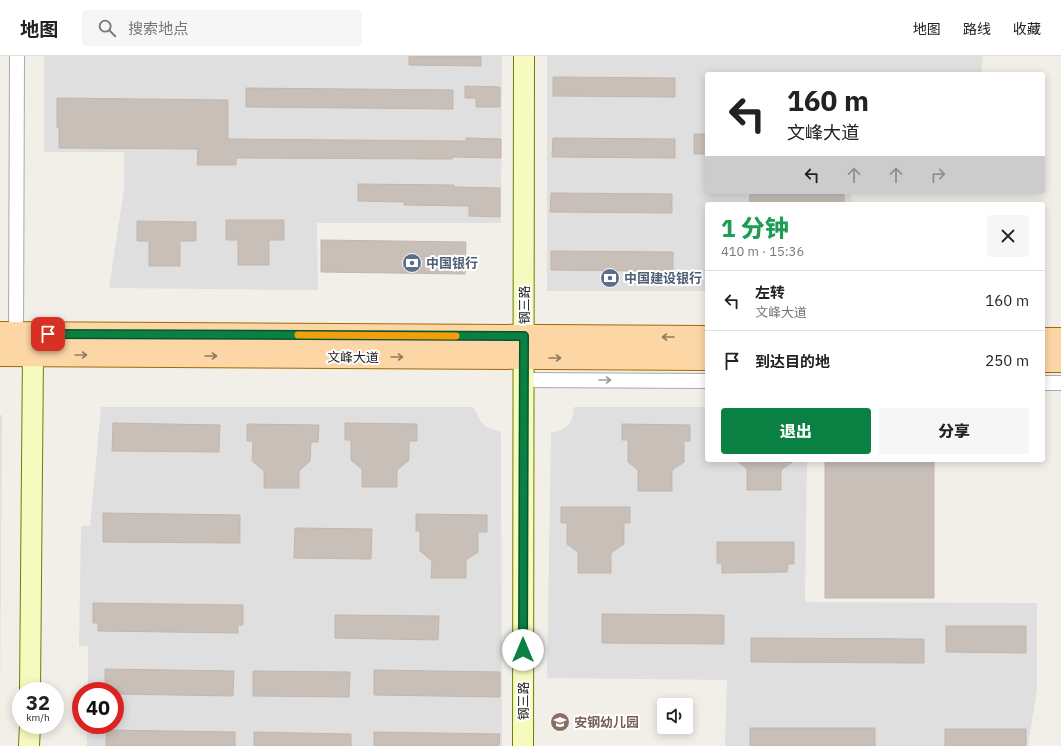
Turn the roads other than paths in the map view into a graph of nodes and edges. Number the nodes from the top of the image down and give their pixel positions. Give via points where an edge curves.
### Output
1 (17, 56) edge
2 (524, 56) edge
3 (8, 333) edge
4 (524, 336) junction
5 (705, 337) edge
6 (1045, 339) edge
7 (1061, 339) edge
8 (16, 355) edge
9 (524, 358) junction
10 (705, 359) edge
11 (1045, 361) edge
12 (1061, 361) edge
13 (524, 380) junction
14 (705, 381) edge
15 (1045, 383) edge
16 (1061, 383) edge
17 (30, 682) edge
18 (30, 734) edge
19 (30, 746) edge
20 (523, 746) edge

1 - 3 street
2 - 4 street, 钢三路
3 - 4 main road, 文峰大道
3 - 8 street
5 -> 4 main road, 文峰大道
4 - 9 street, 钢三路
6 - 7 main road
8 -> 9 main road, 文峰大道
8 - 17 street
9 -> 10 main road, 文峰大道
9 - 13 street, 钢三路
11 - 12 main road
13 -> 14 street
13 - 20 street, 钢三路
15 - 16 street
18 - 19 street

